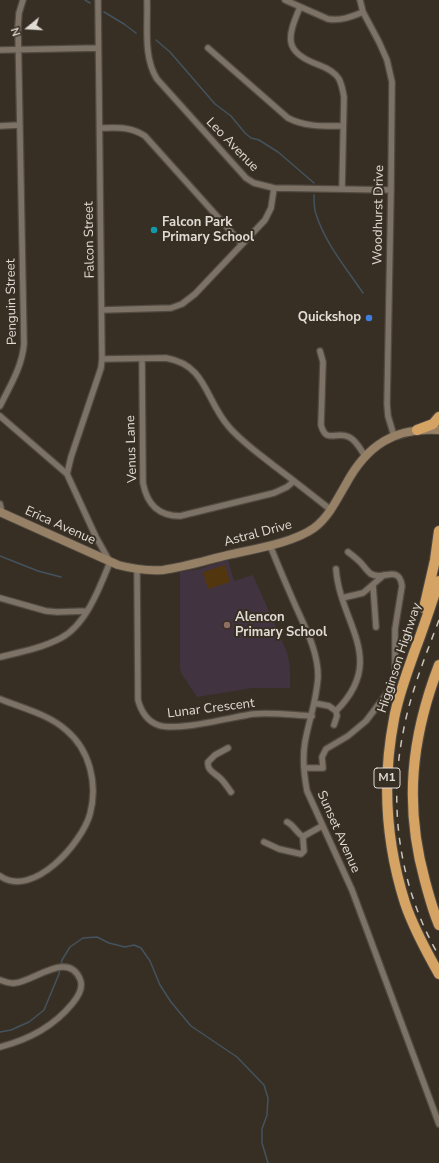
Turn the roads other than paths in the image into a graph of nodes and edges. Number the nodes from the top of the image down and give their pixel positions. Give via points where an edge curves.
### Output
1 (23, 0) edge
2 (98, 0) edge
3 (147, 0) edge
4 (285, 0) edge
5 (360, 0) edge
6 (300, 7) junction
7 (363, 12) junction
8 (98, 48) junction
9 (208, 48) dead end
10 (18, 49) junction
11 (0, 50) edge
12 (19, 125) junction
13 (0, 126) edge
14 (344, 126) junction
15 (100, 128) junction
16 (274, 188) junction
17 (342, 189) junction
18 (391, 190) junction
19 (242, 244) junction
20 (102, 310) junction
21 (320, 351) dead end
22 (102, 359) junction
23 (142, 360) junction
24 (0, 406) edge
25 (0, 416) edge
26 (439, 417) edge
27 (417, 430) junction
28 (439, 430) edge
29 (394, 436) junction
30 (365, 456) junction
31 (67, 474) junction
32 (294, 481) junction
33 (0, 504) edge
34 (331, 510) junction
35 (1, 512) edge
36 (439, 531) edge
37 (270, 545) junction
38 (348, 552) dead end
39 (110, 562) junction
40 (336, 569) dead end
41 (137, 570) junction
42 (384, 575) junction
43 (439, 581) edge
44 (373, 585) junction
45 (0, 598) edge
46 (342, 598) junction
47 (87, 611) junction
48 (376, 627) dead end
49 (0, 657) edge
50 (439, 665) edge
51 (404, 683) junction
52 (0, 699) edge
53 (314, 703) junction
54 (336, 711) junction
55 (312, 716) junction
56 (334, 725) dead end
57 (228, 748) dead end
58 (304, 768) junction
59 (232, 792) dead end
60 (287, 822) dead end
61 (322, 826) junction
62 (304, 837) junction
63 (264, 842) dead end
64 (0, 876) edge
65 (439, 925) edge
66 (439, 974) edge
67 (0, 980) edge
68 (0, 1047) edge
69 (439, 1124) edge

1 - 10 street, Penguin Street via 19,13
2 - 8 street, Falcon Street
3 - 16 street, Leo Avenue via 150,65 157,79 241,173 254,183
4 - 6 street
5 - 7 street, Woodhurst Drive
6 - 7 street via 335,20 343,20
6 - 14 street via 291,32 293,47 297,54 326,67 339,79 344,97
7 - 18 street, Woodhurst Drive via 384,51 392,82
8 - 10 street
8 - 15 street, Falcon Street
9 - 14 street via 288,118 315,126
10 - 11 street
10 - 12 street, Penguin Street
12 - 13 street
12 - 24 street, Penguin Street via 24,344 17,373
14 - 17 street
15 - 19 street via 129,128 145,136
15 - 20 street, Falcon Street
16 - 17 street, Leo Avenue
16 - 19 street via 269,214
17 - 18 street, Leo Avenue
18 - 29 street, Woodhurst Drive via 387,404
19 - 20 street via 195,294 182,304 165,308
20 - 22 street, Falcon Street
21 - 30 street via 323,362 322,430 328,436 350,438
22 - 23 street
22 - 31 street, Falcon Street via 70,457
23 - 32 street via 166,358 186,364 194,370 228,426
23 - 32 street, Venus Lane via 143,483 145,494 155,508 173,516 180,516 274,493
25 - 31 street
26 - 27 highway via 433,424
27 - 28 street, Astral Drive
27 - 29 street, Astral Drive
29 - 30 street, Astral Drive
30 - 34 street, Astral Drive via 351,474
31 - 39 street
32 - 34 street
33 - 35 street
34 - 37 street, Astral Drive via 321,522 308,531
35 - 39 street, Erica Avenue
36 - 51 highway via 435,560
37 - 41 street, Astral Drive via 175,568
37 - 53 street, Sunset Avenue via 315,654 318,675
38 - 42 street via 370,573 375,576
39 - 41 street, Astral Drive
39 - 47 street
40 - 46 street via 338,589
41 - 55 street, Lunar Crescent via 138,700 140,709 146,717 159,726 176,727 253,714
42 - 44 street
42 - 58 street via 398,576 402,586 395,629 395,675 391,688 366,721 326,749 322,757 323,768
43 - 51 highway, Higginson Highway / M1
44 - 46 street via 360,595
44 - 48 street
45 - 47 street via 46,611
46 - 54 street via 353,623 361,662 353,689
47 - 49 street via 62,638
50 - 65 highway, M1 via 421,717 412,784 415,835
51 - 66 highway, Higginson Highway / M1 via 394,718 387,773 386,802 390,842 405,904
52 - 64 street via 52,720 67,730 77,741 90,766 93,796 90,814 76,841 49,868 39,876 22,881
53 - 54 street via 329,706
53 - 55 street, Sunset Avenue
54 - 56 street
55 - 58 street, Sunset Avenue via 305,743
57 - 59 street via 215,755 207,766
58 - 61 street, Sunset Avenue via 307,791
60 - 62 street
61 - 62 street
61 - 69 street, Sunset Avenue via 352,890
62 - 63 street via 304,851 301,854
67 - 68 street via 20,983 53,969 67,967 79,978 81,991 66,1012 54,1022

